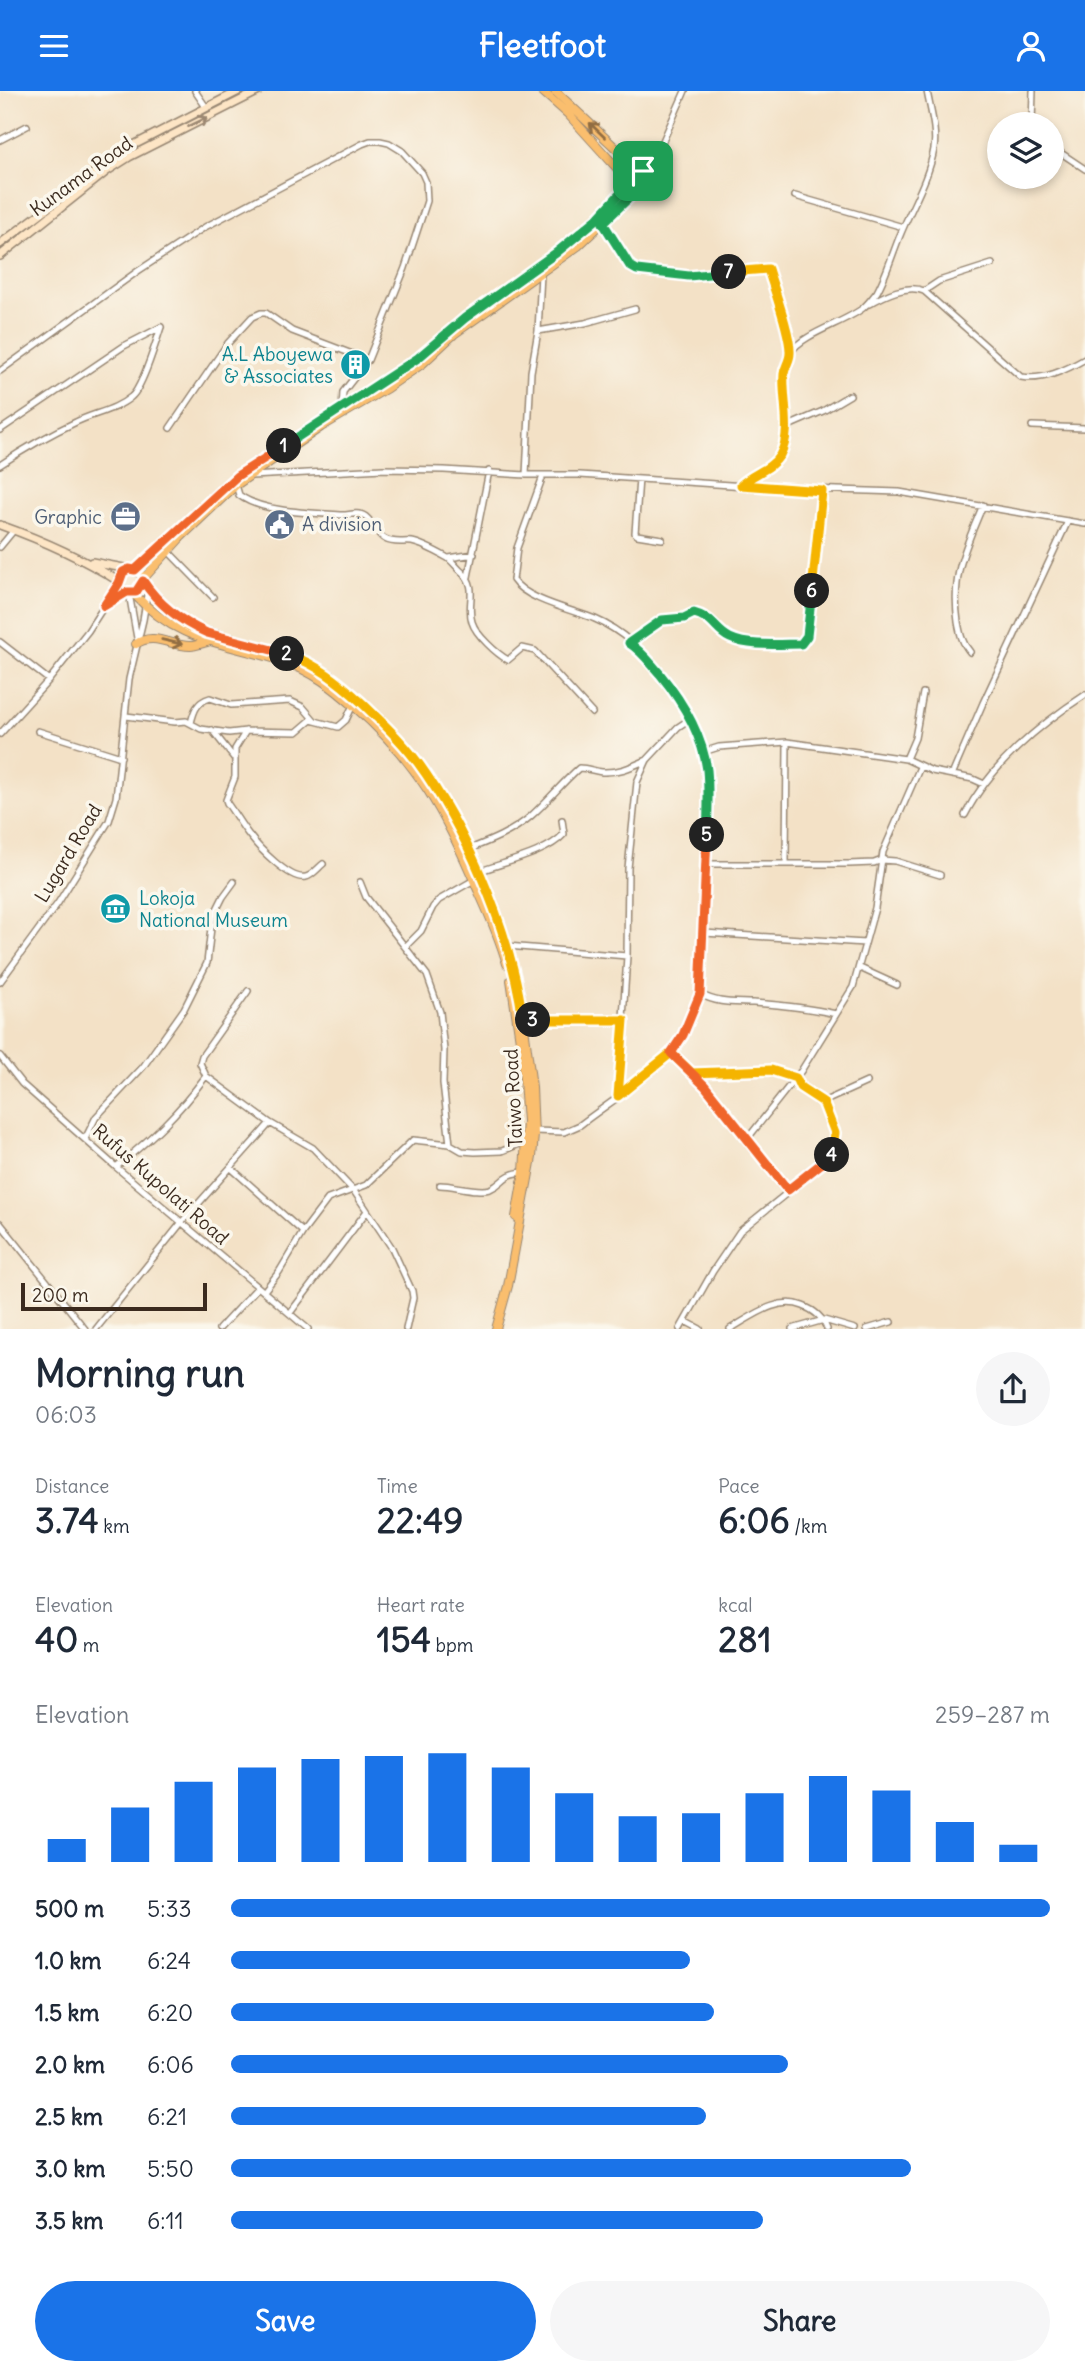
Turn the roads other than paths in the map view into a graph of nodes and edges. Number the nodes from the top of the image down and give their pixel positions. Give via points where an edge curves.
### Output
1 (195, 91) edge
2 (239, 91) edge
3 (260, 91) edge
4 (542, 91) edge
5 (555, 91) edge
6 (685, 91) edge
7 (927, 91) edge
8 (1033, 91) edge
9 (206, 107) junction
10 (1032, 112) edge
11 (27, 126) dead end
12 (0, 140) edge
13 (656, 153) junction
14 (1064, 155) edge
15 (639, 169) junction
16 (1085, 169) edge
17 (647, 177) junction
18 (627, 182) junction
19 (636, 191) junction
20 (795, 195) dead end
21 (603, 223) junction
22 (903, 227) junction
23 (0, 244) edge
24 (0, 256) edge
25 (992, 264) dead end
26 (541, 274) junction
27 (924, 291) junction
28 (880, 293) junction
29 (635, 309) dead end
30 (538, 331) junction
31 (791, 352) junction
32 (1085, 359) edge
33 (368, 361) junction
34 (0, 371) edge
35 (850, 395) dead end
36 (342, 410) junction
37 (1032, 426) dead end
38 (786, 427) junction
39 (170, 428) dead end
40 (1085, 428) edge
41 (0, 431) edge
42 (0, 465) edge
43 (489, 471) junction
44 (526, 475) junction
45 (252, 476) junction
46 (543, 476) junction
47 (639, 479) junction
48 (237, 481) junction
49 (741, 485) junction
50 (822, 491) junction
51 (982, 505) junction
52 (1068, 521) junction
53 (0, 524) edge
54 (1085, 524) edge
55 (14, 530) junction
56 (662, 539) dead end
57 (0, 547) edge
58 (168, 551) junction
59 (474, 554) junction
60 (449, 558) junction
61 (88, 562) junction
62 (132, 569) junction
63 (468, 577) junction
64 (119, 582) junction
65 (145, 583) junction
66 (130, 593) junction
67 (213, 597) dead end
68 (145, 605) junction
69 (104, 606) junction
70 (0, 642) edge
71 (209, 642) junction
72 (137, 643) junction
73 (629, 643) junction
74 (970, 652) dead end
75 (49, 680) junction
76 (923, 694) dead end
77 (1084, 696) edge
78 (353, 705) junction
79 (592, 713) dead end
80 (125, 716) junction
81 (690, 719) junction
82 (315, 721) junction
83 (191, 723) junction
84 (212, 730) junction
85 (38, 731) dead end
86 (246, 731) junction
87 (0, 734) edge
88 (787, 742) junction
89 (702, 752) junction
90 (121, 757) junction
91 (234, 759) junction
92 (906, 759) junction
93 (647, 760) junction
94 (920, 767) junction
95 (952, 775) junction
96 (984, 784) junction
97 (965, 815) dead end
98 (562, 820) dead end
99 (467, 850) junction
100 (882, 860) junction
101 (323, 864) dead end
102 (707, 864) junction
103 (786, 864) junction
104 (940, 875) dead end
105 (476, 876) junction
106 (234, 882) dead end
107 (360, 882) dead end
108 (704, 933) junction
109 (865, 943) junction
110 (507, 946) junction
111 (404, 947) junction
112 (627, 956) junction
113 (860, 968) junction
114 (0, 982) edge
115 (897, 985) dead end
116 (248, 991) dead end
117 (700, 994) junction
118 (835, 1014) junction
119 (523, 1020) junction
120 (624, 1020) junction
121 (671, 1053) junction
122 (0, 1056) edge
123 (692, 1073) junction
124 (206, 1076) junction
125 (796, 1078) junction
126 (867, 1083) dead end
127 (618, 1096) junction
128 (823, 1102) junction
129 (270, 1123) junction
130 (534, 1131) junction
131 (748, 1138) junction
132 (85, 1139) junction
133 (527, 1141) junction
134 (450, 1144) junction
135 (116, 1167) junction
136 (231, 1168) junction
137 (524, 1171) junction
138 (440, 1185) dead end
139 (788, 1190) junction
140 (354, 1191) junction
141 (367, 1211) junction
142 (182, 1222) junction
143 (0, 1223) edge
144 (303, 1232) junction
145 (257, 1287) junction
146 (264, 1291) junction
147 (290, 1313) junction
148 (824, 1320) junction
149 (685, 1321) junction
150 (891, 1322) dead end
151 (85, 1328) edge
152 (96, 1328) edge
153 (219, 1328) edge
154 (308, 1328) edge
155 (406, 1328) edge
156 (490, 1328) edge
157 (495, 1328) edge
158 (680, 1328) edge
159 (700, 1328) edge
160 (730, 1328) edge
161 (792, 1328) edge
162 (827, 1328) edge
163 (855, 1328) edge
164 (867, 1328) edge

1 - 9 street
2 - 9 main road, Kunama Road
24 -> 3 main road, Kunama Road via 129,157
4 - 18 main road
15 -> 5 main road
6 - 13 street
7 - 22 street via 934,150
8 - 10 street
9 - 23 main road, Kunama Road via 114,156
11 - 12 street
13 - 15 street
13 - 17 street
14 - 16 street
15 - 17 main road
15 - 18 main road via 631,171
17 - 19 main road via 646,186
18 - 19 main road
18 - 36 main road via 597,219 556,253
19 - 21 main road
20 - 22 street
21 - 26 main road
21 - 31 street via 637,270 689,276 768,269
22 - 28 street
25 - 27 street via 939,281
26 - 30 street
26 - 45 main road via 454,334 422,364
27 - 28 street via 910,288
27 - 32 street via 1021,377 1035,379
28 - 31 street via 864,308
29 - 30 street
30 - 44 street via 531,372
31 - 38 street via 784,378
33 - 34 street via 427,201 422,173 401,151 380,141 362,144 205,226
33 - 36 street via 343,392
33 - 39 street via 292,331 261,313 228,344
35 - 38 street
36 - 48 main road
37 - 40 street
38 - 49 street via 779,457
41 - 42 street via 161,327 133,396
43 - 44 street
43 - 45 street via 383,469
43 - 59 street
44 - 46 street
45 - 48 main road
46 - 47 street
46 - 73 street via 517,548 513,580 525,592 613,628
47 - 49 street
47 - 56 street via 635,533
48 - 58 main road
48 - 60 street via 239,495 258,505 359,513 384,539 413,542
48 - 62 main road
49 - 50 street
50 - 51 street via 899,492
50 - 73 street via 807,636 801,644 729,638 713,621 694,613 662,620
51 - 52 street
51 - 74 street via 956,580 962,642
52 - 54 street
52 - 95 street
53 - 55 main road
55 - 57 street
55 - 61 main road
58 - 65 main road
58 - 67 street
59 - 60 street
59 - 63 street
60 - 63 street
61 - 62 main road
61 - 64 main road
62 - 64 main road via 121,574
62 - 65 main road
63 - 79 street via 473,625 496,653 509,660 522,648 535,651
64 - 66 main road
64 - 69 street
65 - 66 main road
65 - 68 street
65 - 99 main road, Taiwo Road via 178,617 197,629 303,659 330,675 408,750 436,789
66 - 68 main road, Taiwo Road
66 - 69 street
66 - 72 street
68 - 71 main road, Taiwo Road via 185,633
68 - 72 street
69 - 75 street
70 - 75 street
72 -> 71 main road via 154,638 190,646
71 - 78 main road, Taiwo Road via 308,671
72 - 80 street, Lugard Road
73 - 81 street via 676,693
75 - 87 street
76 - 92 street
77 - 96 street via 1037,730
78 - 82 street via 338,727
78 - 105 main road, Taiwo Road via 383,731 417,772
80 - 83 street
80 - 90 street, Lugard Road
81 - 89 street
81 - 93 street
82 - 83 street via 290,701 231,705 210,698 199,703
82 - 86 street via 297,732
83 - 84 street
84 - 86 street
84 - 91 street
85 - 90 street
86 - 91 street
88 - 89 street
88 - 92 street
88 - 103 street
89 - 102 street via 708,785
90 - 114 street, Lugard Road via 108,821 58,903
91 - 101 street via 235,777 226,800 248,834 270,857 302,878
92 - 94 street
93 - 99 street via 622,771 579,768 523,822
93 - 112 street via 637,782 628,867
94 - 95 street
94 - 100 street
95 - 96 street
96 - 97 street
98 - 105 street via 564,834 558,841
99 - 105 main road, Taiwo Road
100 - 103 street
100 - 104 street
100 - 109 street
102 - 103 street
102 - 108 street
105 - 110 main road, Taiwo Road
105 - 111 street via 439,900 421,931
105 - 133 main road, Taiwo Road via 513,987
106 - 132 street via 212,919 206,963 184,1009 143,1067 96,1117
107 - 111 street
108 - 109 street
108 - 117 street
109 - 113 street
110 - 112 street
110 - 119 main road, Taiwo Road
111 - 134 street via 427,975 440,1012
112 - 120 street
113 - 115 street
113 - 118 street
116 - 124 street via 202,1056
117 - 118 street via 724,1003
117 - 121 street
118 - 125 street
119 - 120 street
119 - 130 main road, Taiwo Road
120 - 127 street
121 - 123 street
121 - 127 street
122 - 132 street, Rufus Kupolati Road via 22,1084
123 - 125 street via 771,1070
123 - 131 street
124 - 129 street
124 - 135 street via 158,1134
125 - 128 street via 800,1087
125 - 131 street
126 - 128 street
127 - 130 street via 570,1131
128 - 139 street via 835,1133 832,1156
129 - 136 street
129 - 140 street via 313,1148
130 - 157 main road, Taiwo Road via 525,1202
131 - 139 street
132 - 135 street, Rufus Kupolati Road
133 - 134 street via 502,1151 462,1151
133 - 137 main road, Taiwo Road
134 - 140 street via 414,1140
135 - 142 street, Rufus Kupolati Road
136 - 142 street
136 - 144 street
137 - 138 street via 506,1176 489,1189
137 - 156 main road, Taiwo Road
139 - 149 street via 740,1231
140 - 141 street
140 - 144 street via 328,1199
141 - 147 street
141 - 155 street via 392,1248 412,1291
142 - 145 street, Rufus Kupolati Road
142 - 152 street
143 - 151 street
144 - 146 street
145 - 146 street, Rufus Kupolati Road
145 - 153 street
146 - 147 street, Rufus Kupolati Road
147 - 154 street, Rufus Kupolati Road
148 - 160 street via 792,1301 776,1303
148 - 161 street
148 - 162 street
148 - 163 street
149 - 158 street
149 - 159 street
150 - 164 street

